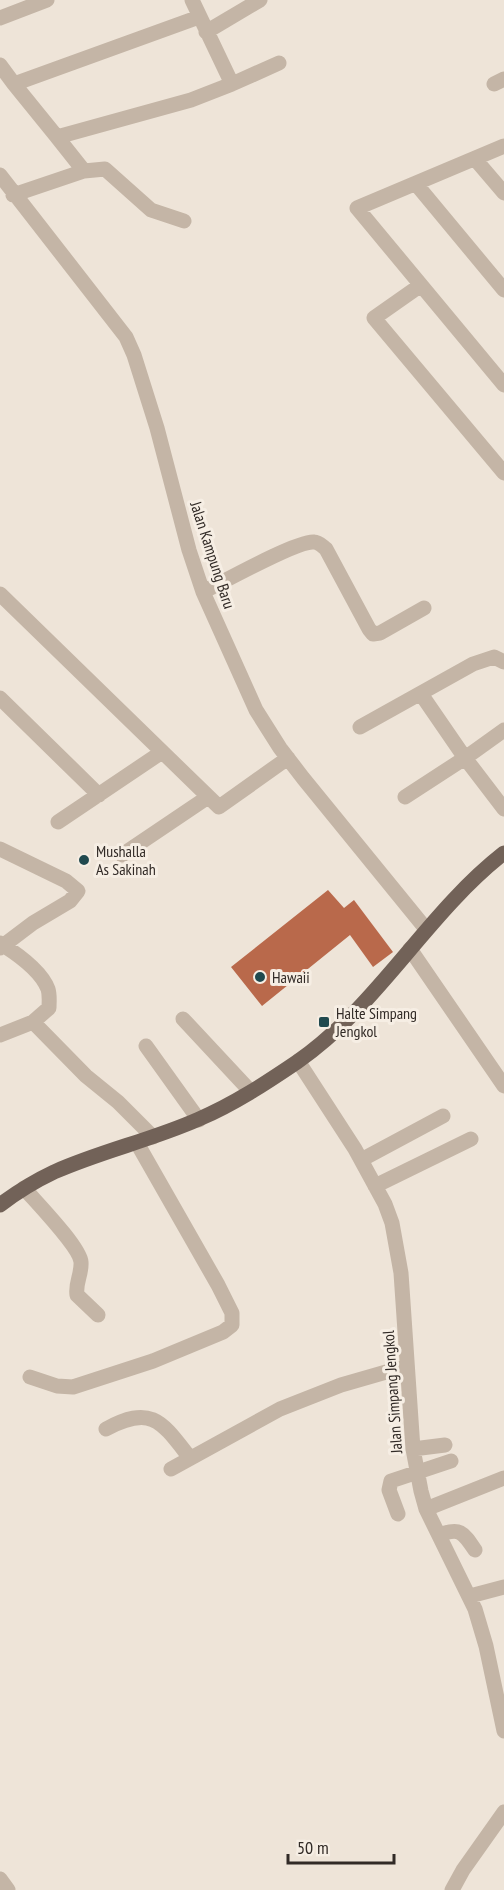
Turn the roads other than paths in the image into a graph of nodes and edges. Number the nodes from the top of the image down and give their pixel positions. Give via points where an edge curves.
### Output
1 (47, 0) edge
2 (192, 0) edge
3 (260, 0) edge
4 (199, 17) junction
5 (0, 18) edge
6 (206, 32) junction
7 (279, 63) dead end
8 (0, 65) edge
9 (15, 84) junction
10 (232, 84) junction
11 (57, 137) junction
12 (504, 146) edge
13 (475, 159) junction
14 (84, 171) junction
15 (0, 176) edge
16 (416, 184) junction
17 (504, 192) edge
18 (14, 195) junction
19 (184, 221) dead end
20 (421, 285) junction
21 (504, 290) edge
22 (504, 385) edge
23 (504, 473) edge
24 (202, 592) junction
25 (0, 594) edge
26 (424, 608) dead end
27 (504, 662) edge
28 (421, 694) junction
29 (0, 698) edge
30 (360, 728) dead end
31 (504, 730) edge
32 (162, 752) junction
33 (288, 758) junction
34 (465, 758) junction
35 (99, 795) junction
36 (208, 797) junction
37 (405, 797) dead end
38 (504, 809) edge
39 (58, 822) dead end
40 (0, 849) edge
41 (504, 853) edge
42 (122, 855) dead end
43 (426, 929) junction
44 (2, 945) edge
45 (410, 949) junction
46 (183, 1019) dead end
47 (33, 1022) junction
48 (0, 1035) edge
49 (146, 1046) dead end
50 (298, 1061) junction
51 (504, 1086) edge
52 (251, 1092) junction
53 (443, 1116) dead end
54 (198, 1120) junction
55 (153, 1137) junction
56 (471, 1138) dead end
57 (137, 1143) junction
58 (362, 1160) junction
59 (375, 1186) junction
60 (24, 1188) junction
61 (0, 1205) edge
62 (98, 1315) dead end
63 (406, 1366) junction
64 (30, 1377) dead end
65 (106, 1429) dead end
66 (445, 1445) dead end
67 (413, 1449) junction
68 (190, 1458) junction
69 (451, 1461) dead end
70 (171, 1469) dead end
71 (417, 1473) junction
72 (504, 1478) edge
73 (426, 1509) junction
74 (398, 1514) dead end
75 (439, 1535) junction
76 (475, 1550) dead end
77 (504, 1587) edge
78 (470, 1596) junction
79 (497, 1668) edge
80 (500, 1699) edge
81 (504, 1731) edge
82 (504, 1812) edge
83 (0, 1879) edge
84 (8, 1890) edge
85 (452, 1890) edge

1 - 5 street
2 - 4 street
3 - 6 street
4 - 6 street
4 - 9 street
6 - 10 street
7 - 10 street
8 - 9 street
9 - 11 street
10 - 11 street via 191,100
11 - 14 street
12 - 13 street
13 - 16 street
13 - 17 street
14 - 18 street
14 - 19 street via 105,169 151,210
15 - 18 street, Jalan Kampung Baru
16 - 20 street via 357,208
16 - 21 street
18 - 24 street, Jalan Kampung Baru via 126,337 157,428
20 - 22 street
20 - 23 street via 374,318
24 - 26 street via 292,547 312,542 326,549 373,634
24 - 33 street, Jalan Kampung Baru via 256,710
25 - 32 street
27 - 28 street via 497,657 487,658
28 - 30 street
28 - 34 street
29 - 35 street
31 - 34 street
32 - 35 street
32 - 36 street
33 - 36 street via 219,807
33 - 43 street, Jalan Kampung Baru
34 - 37 street
34 - 38 street
35 - 39 street
36 - 42 street
40 - 44 street via 66,881 78,891 70,901
41 - 43 main road
43 - 45 main road
44 - 47 street via 36,971 48,988 49,1008
45 - 50 main road via 358,1012
45 - 51 street
46 - 52 street
47 - 48 street
47 - 55 street
49 - 54 street
50 - 52 main road
50 - 58 street, Jalan Simpang Jengkol
52 - 54 main road
53 - 58 street
54 - 55 main road
55 - 57 main road
56 - 59 street
57 - 60 main road via 72,1165
57 - 64 street via 218,1285 231,1313 232,1325 153,1361 81,1385 61,1387
58 - 59 street, Jalan Simpang Jengkol
59 - 63 street, Jalan Simpang Jengkol via 396,1241
60 - 61 main road
60 - 62 street via 81,1259 77,1295
63 - 67 street, Jalan Simpang Jengkol
63 - 68 street via 341,1384 280,1409
65 - 68 street via 127,1419 149,1417 169,1432
66 - 67 street
67 - 71 street, Jalan Simpang Jengkol
68 - 70 street
69 - 71 street
71 - 73 street, Jalan Simpang Jengkol
71 - 74 street via 391,1481 389,1490
72 - 73 street
73 - 75 street, Jalan Simpang Jengkol
75 - 76 street via 462,1532
75 - 78 street, Jalan Simpang Jengkol
77 - 78 street
78 - 79 street, Jalan Simpang Jengkol
79 - 80 street, Jalan Simpang Jengkol
80 - 81 street, Jalan Simpang Jengkol
82 - 85 street
83 - 84 street

